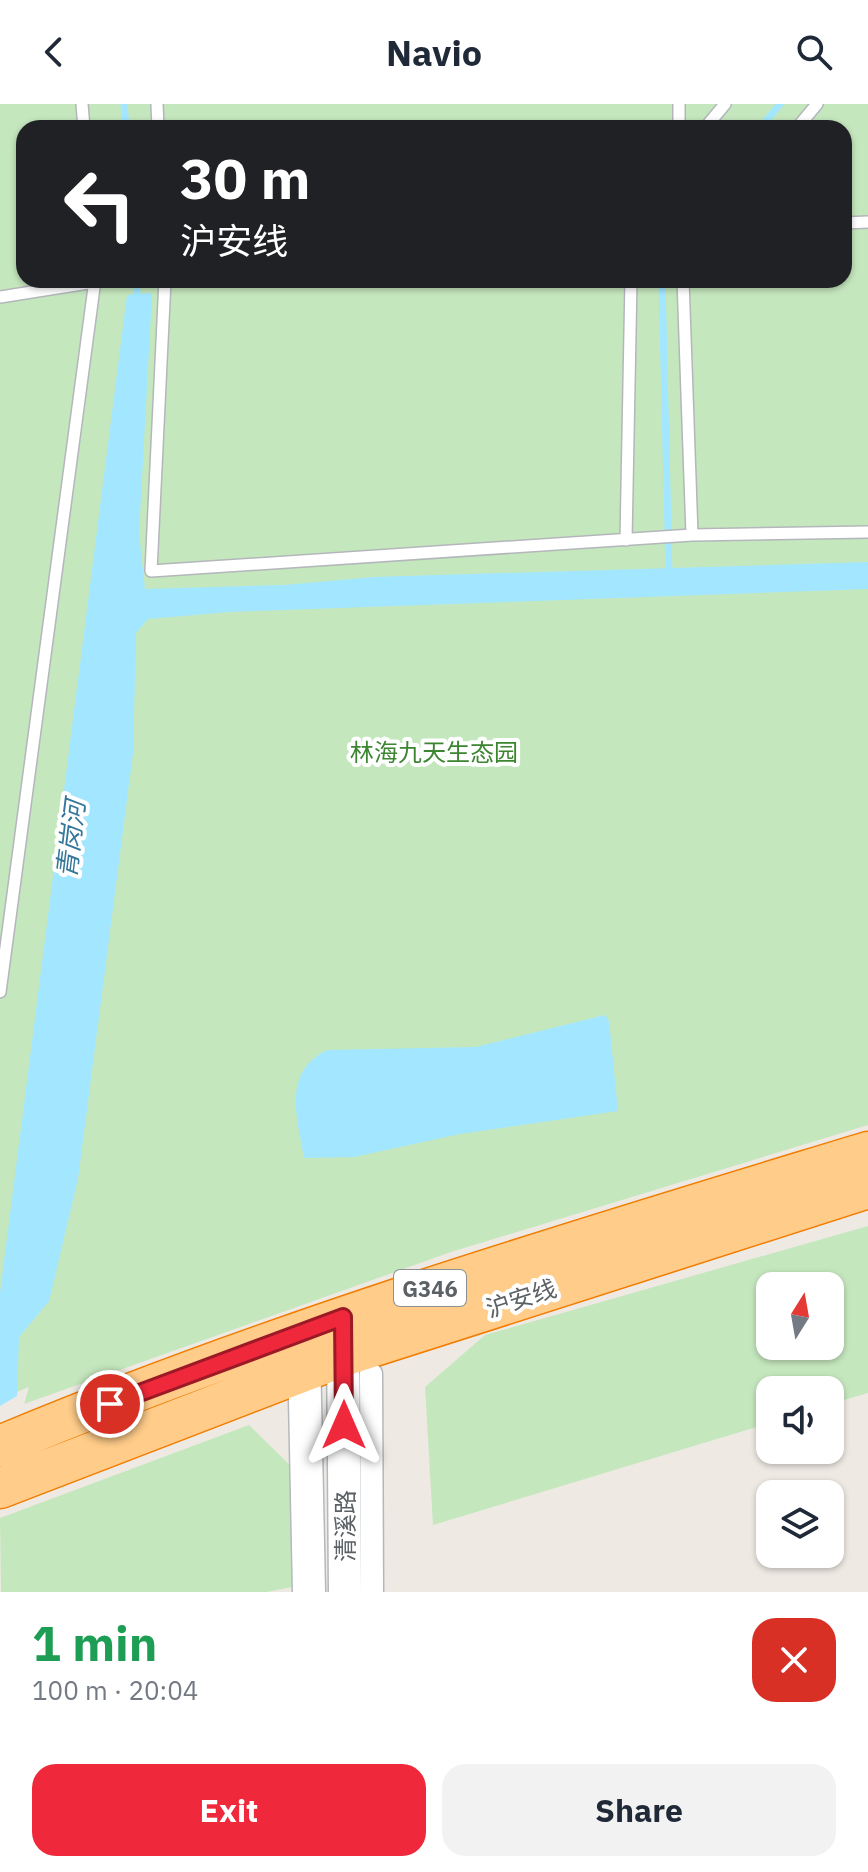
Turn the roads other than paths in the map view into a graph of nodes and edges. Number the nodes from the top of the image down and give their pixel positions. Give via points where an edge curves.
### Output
1 (725, 104) edge
2 (817, 104) edge
3 (712, 120) edge
4 (804, 120) edge
5 (56, 288) edge
6 (98, 288) edge
7 (165, 288) edge
8 (631, 288) edge
9 (683, 288) edge
10 (0, 297) edge
11 (868, 532) edge
12 (692, 535) junction
13 (626, 540) junction
14 (0, 992) edge
15 (868, 1152) edge
16 (868, 1188) edge
17 (343, 1317) junction
18 (303, 1332) junction
19 (357, 1365) junction
20 (305, 1371) junction
21 (0, 1446) edge
22 (0, 1488) edge
23 (309, 1592) edge
24 (345, 1592) edge
25 (372, 1592) edge

1 - 3 lane
2 - 4 lane
5 - 10 lane
6 - 14 lane
7 - 13 lane via 151,571
8 - 13 lane
9 - 12 lane
11 - 12 lane
12 - 13 lane
15 - 17 highway, 沪安线 / G346
16 - 19 highway, 沪安线 / G346
17 - 18 highway, 沪安线 / G346
17 - 19 main road, 清溪路
18 - 20 main road, 清溪路
18 - 21 highway, 沪安线 / G346
19 - 20 highway, 沪安线 / G346
19 - 24 main road, 清溪路
19 - 25 street
20 - 22 highway, 沪安线 / G346
20 - 23 main road, 清溪路

